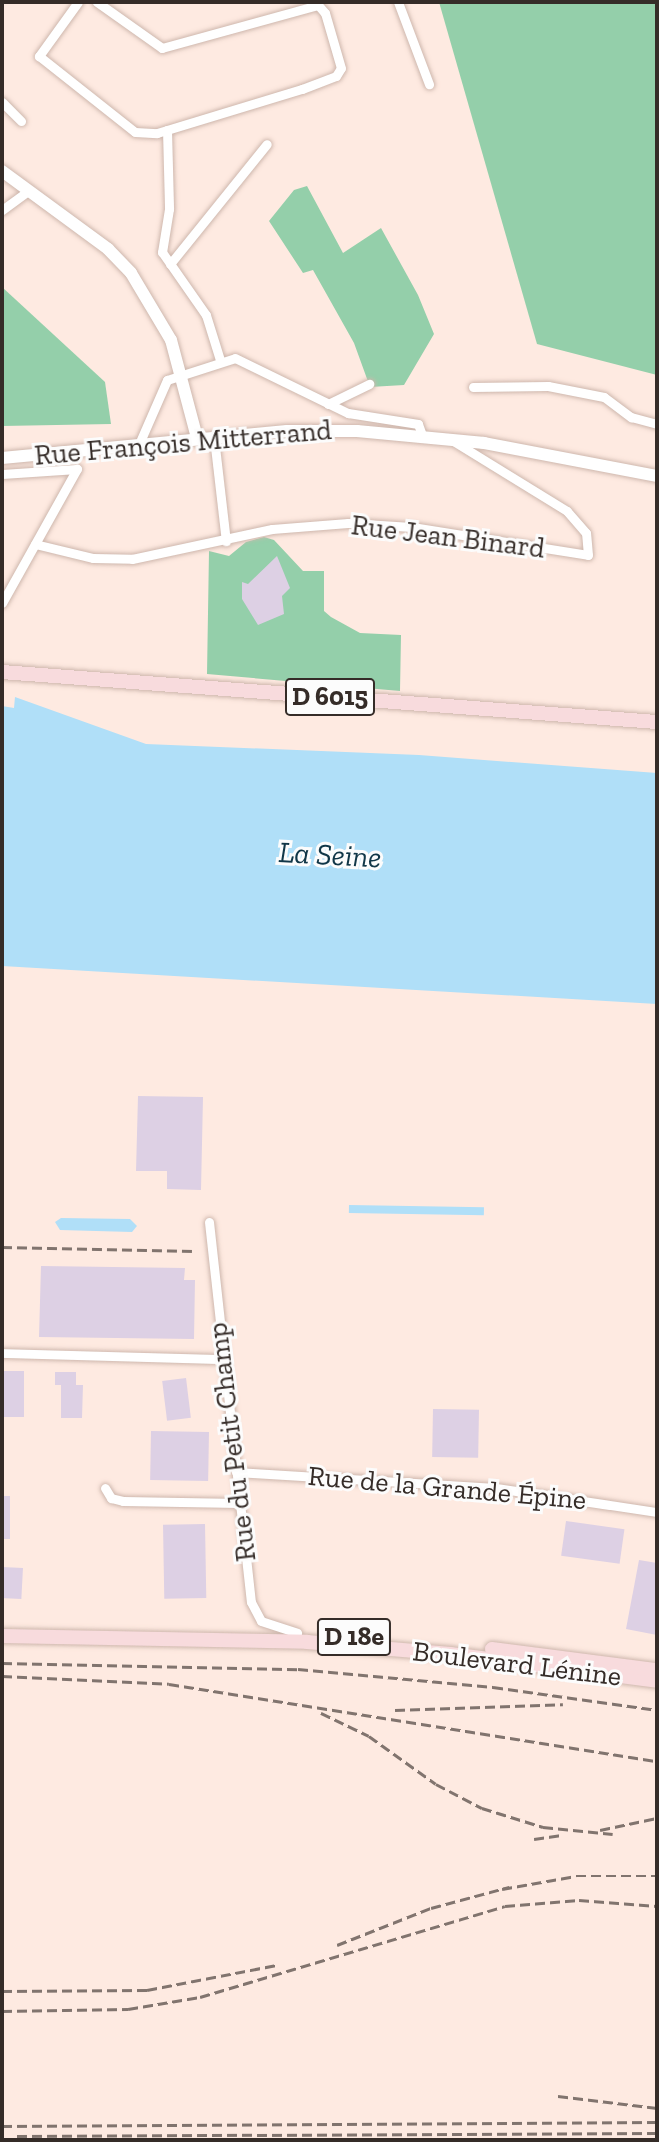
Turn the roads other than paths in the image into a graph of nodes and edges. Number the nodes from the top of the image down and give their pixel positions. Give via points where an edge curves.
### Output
1 (78, 2) edge
2 (97, 2) edge
3 (398, 2) edge
4 (429, 84) dead end
5 (2, 102) edge
6 (21, 121) dead end
7 (167, 130) junction
8 (267, 144) dead end
9 (2, 171) edge
10 (25, 193) junction
11 (2, 210) edge
12 (170, 264) junction
13 (220, 360) junction
14 (182, 375) junction
15 (369, 384) dead end
16 (473, 387) dead end
17 (328, 404) junction
18 (657, 424) edge
19 (422, 435) junction
20 (197, 438) junction
21 (214, 438) junction
22 (449, 438) junction
23 (139, 444) junction
24 (2, 458) edge
25 (2, 474) edge
26 (657, 476) edge
27 (226, 541) junction
28 (35, 544) junction
29 (2, 603) edge
30 (2, 672) edge
31 (657, 722) edge
32 (209, 1222) dead end
33 (2, 1353) edge
34 (222, 1360) junction
35 (236, 1472) junction
36 (105, 1488) dead end
37 (239, 1503) junction
38 (657, 1512) edge
39 (2, 1628) edge
40 (44, 1632) junction
41 (297, 1633) junction
42 (2, 1636) edge
43 (657, 1670) edge
44 (657, 1681) edge

1 - 7 street via 41,47 40,59 129,130
2 - 7 street via 162,48 311,5 323,9 341,63 336,76
3 - 4 street
5 - 6 street
7 - 12 street via 169,209 162,245
8 - 12 street
9 - 10 street
10 - 11 street
10 - 14 street via 125,265 165,327
12 - 13 street via 206,315
13 - 14 street
13 - 17 street via 248,360
14 - 20 street
14 - 23 street via 164,383
15 - 17 street
16 - 18 street via 548,386 604,397 631,417
17 - 19 street via 359,416 416,423
19 - 21 street, Rue François Mitterrand via 307,430
19 - 22 street, Rue François Mitterrand
20 - 21 street, Rue François Mitterrand
20 - 23 street, Rue François Mitterrand
21 - 27 street
22 - 26 street, Rue François Mitterrand
22 - 27 street, Rue Jean Binard via 567,511 586,533 588,555 446,531 358,524 297,525
23 - 24 street, Rue François Mitterrand
25 - 28 street via 77,468
27 - 28 street, Rue Jean Binard via 110,560
28 - 29 street
30 - 31 main road, D 6015
32 - 34 street, Rue du Petit Champ
33 - 34 street
34 - 35 street, Rue du Petit Champ
35 - 37 street, Rue du Petit Champ
35 - 38 street, Rue de la Grande Épine via 496,1488
36 - 37 street via 123,1501
37 - 41 street, Rue du Petit Champ via 253,1612 268,1625
39 - 40 main road, D 18e
40 - 41 main road, Boulevard Lénine / D 18e
40 - 42 main road, D 18e
40 - 44 main road, Boulevard Lénine / D 18e via 320,1643
41 - 43 main road, Boulevard Lénine / D 18e

